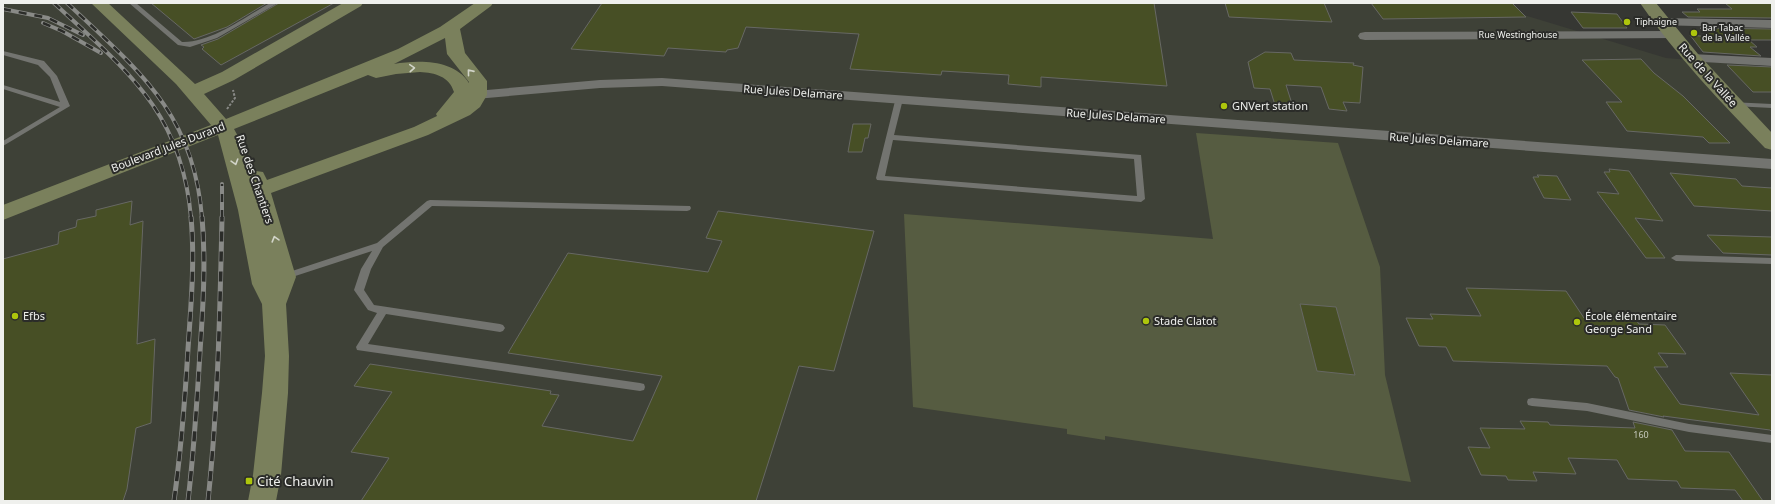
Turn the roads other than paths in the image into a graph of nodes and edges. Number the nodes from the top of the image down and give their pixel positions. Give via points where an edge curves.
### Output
1 (99, 3) edge
2 (132, 3) edge
3 (275, 3) edge
4 (356, 3) edge
5 (485, 3) edge
6 (1648, 3) edge
7 (1772, 24) edge
8 (451, 27) junction
9 (1666, 29) junction
10 (1366, 36) dead end
11 (3, 53) edge
12 (1691, 58) junction
13 (1772, 62) edge
14 (333, 82) junction
15 (194, 86) junction
16 (3, 87) edge
17 (478, 95) junction
18 (460, 96) junction
19 (899, 100) junction
20 (1734, 104) junction
21 (66, 106) junction
22 (1772, 106) edge
23 (421, 131) junction
24 (890, 137) junction
25 (3, 144) edge
26 (1772, 144) edge
27 (1772, 164) edge
28 (252, 192) junction
29 (687, 208) dead end
30 (3, 213) edge
31 (380, 245) junction
32 (1676, 258) dead end
33 (1772, 261) edge
34 (285, 277) junction
35 (269, 294) junction
36 (384, 310) junction
37 (500, 328) dead end
38 (640, 387) dead end
39 (1532, 402) dead end
40 (1772, 439) edge
41 (262, 501) edge

1 - 15 street, Rue des Chantiers
2 - 3 lane via 185,46 206,40
4 - 15 street via 228,76
5 - 8 street, Boulevard Jules Durand
6 - 9 street, Rue de la Vallée
7 - 9 street, Rue Westinghouse
8 - 14 street, Boulevard Jules Durand via 419,45
17 -> 8 street via 478,81 456,54
9 - 10 street, Rue Westinghouse
9 - 12 street, Rue de la Vallée
11 - 21 lane via 41,63 53,76
12 - 13 street
12 - 20 street, Rue de la Vallée
14 -> 18 street, Boulevard Jules Durand via 381,71 415,67 434,68 450,73 460,82 463,92
14 - 30 street, Boulevard Jules Durand
15 -> 28 street, Rue des Chantiers via 224,128
15 - 28 street, Rue des Chantiers via 214,95 241,136
16 - 21 lane
17 - 18 street, Rue Jules Delamare
17 - 19 street, Rue Jules Delamare via 662,82
17 - 23 street via 474,103 463,111
18 - 23 street via 447,112
19 - 24 lane
19 - 27 street, Rue Jules Delamare
20 - 22 lane
20 - 26 street, Rue de la Vallée
21 - 25 lane
23 - 28 street
24 - 24 lane via 880,178 1141,199 1138,157
34 -> 28 street, Rue des Chantiers
28 - 35 street, Rue des Chantiers via 259,257
29 - 31 lane via 430,203
31 - 34 lane
31 - 36 lane via 366,269 359,290 371,308
32 - 33 lane
34 - 35 street, Rue des Chantiers
35 - 41 street, Rue des Chantiers via 277,356 267,475
36 - 37 lane
36 - 38 lane via 361,347
39 - 40 lane via 1588,407 1689,428

